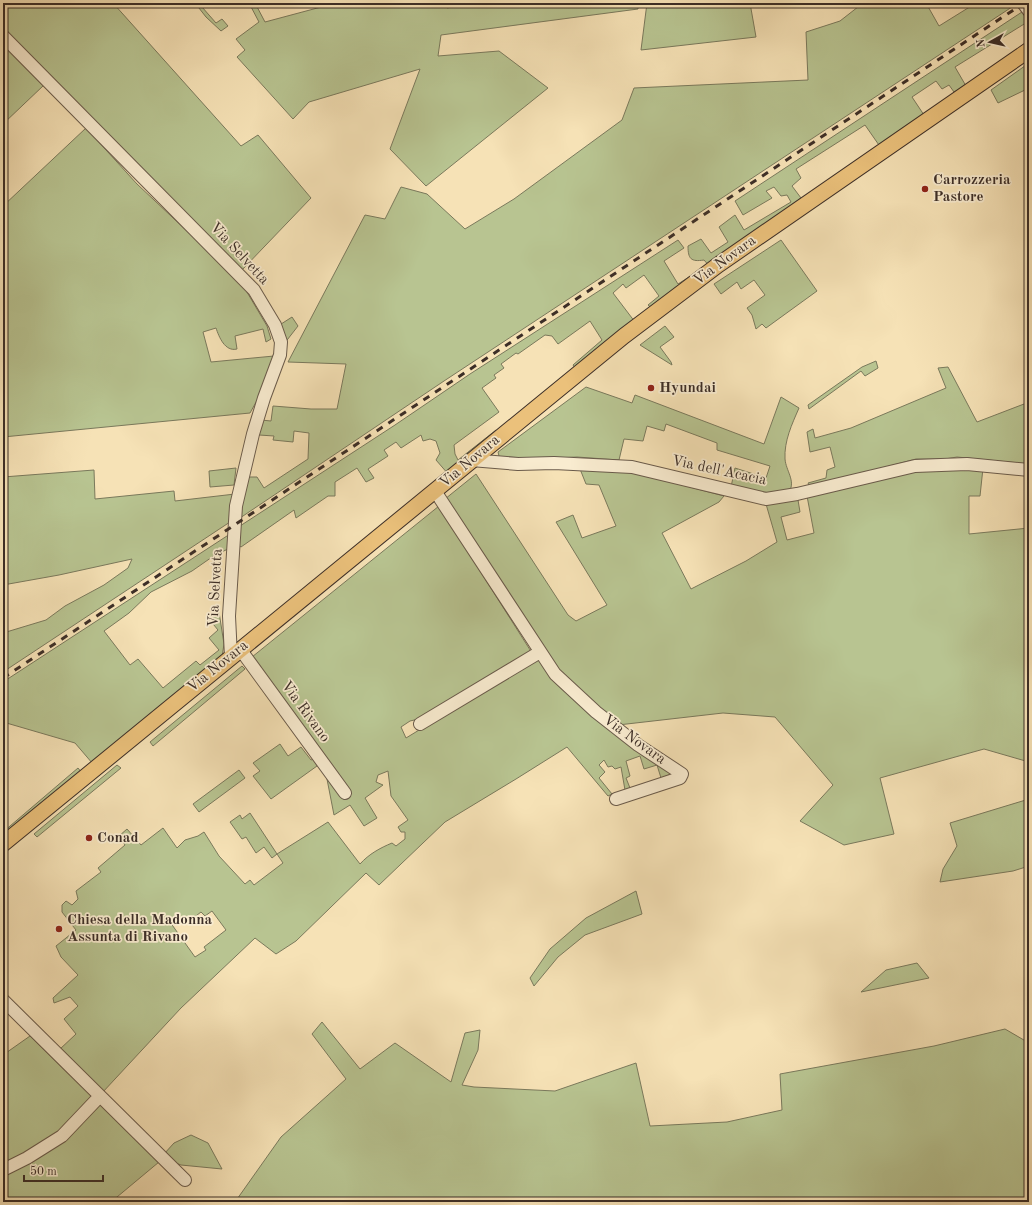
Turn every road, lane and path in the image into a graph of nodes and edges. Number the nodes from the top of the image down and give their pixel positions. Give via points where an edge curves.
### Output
1 (1023, 3) edge
2 (1029, 11) edge
3 (3, 36) edge
4 (1029, 50) edge
5 (471, 460) junction
6 (1029, 470) edge
7 (435, 491) junction
8 (540, 652) junction
9 (235, 653) junction
10 (420, 724) dead end
11 (345, 793) dead end
12 (616, 799) dead end
13 (3, 844) edge
14 (3, 1000) edge
15 (100, 1096) junction
16 (3, 1170) edge
17 (185, 1180) dead end

1 - 2 street
3 - 9 street, Via Selvetta via 254,290 275,325 281,342 280,355 253,434 236,506 229,616
4 - 5 main road, Via Novara via 718,265 624,336
5 - 6 street, Via dell'Acacia via 632,467 766,499 915,466 967,464
5 - 7 main road, Via Novara
7 - 8 street, Via Novara
7 - 9 main road, Via Novara
8 - 10 street
8 - 12 street, Via Novara via 555,674 596,712 638,745 682,774 680,778
9 - 11 street, Via Rivano
9 - 13 main road, Via Novara
14 - 15 street
15 - 16 street via 62,1136
15 - 17 street

